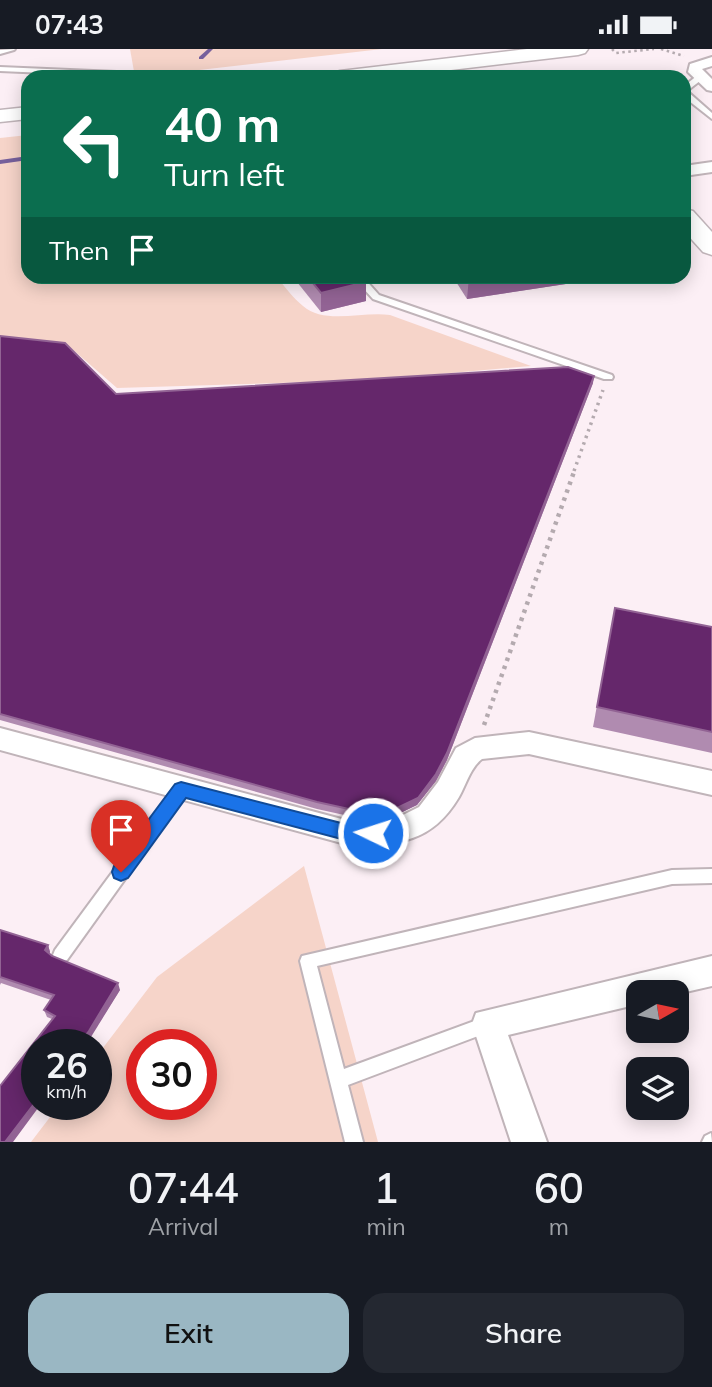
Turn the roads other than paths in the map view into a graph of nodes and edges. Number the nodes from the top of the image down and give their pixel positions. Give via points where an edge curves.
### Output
1 (12, 49) edge
2 (578, 49) edge
3 (0, 52) edge
4 (537, 54) junction
5 (712, 61) edge
6 (0, 69) edge
7 (23, 70) edge
8 (401, 70) edge
9 (552, 70) edge
10 (707, 82) edge
11 (691, 98) edge
12 (21, 114) edge
13 (0, 116) edge
14 (712, 117) edge
15 (712, 167) edge
16 (691, 170) edge
17 (691, 223) edge
18 (711, 244) edge
19 (364, 284) edge
20 (608, 377) road end
21 (0, 739) edge
22 (712, 783) edge
23 (181, 789) junction
24 (712, 876) edge
25 (61, 955) dead end
26 (712, 971) edge
27 (488, 1024) junction
28 (338, 1080) junction
29 (354, 1142) edge
30 (529, 1142) edge

1 - 3 lane
2 - 4 main road
4 - 8 main road
4 - 9 main road
5 - 10 street via 695,67
6 - 7 lane
11 - 14 lane
12 - 13 main road
15 - 16 street
17 - 18 main road
19 - 20 lane via 376,297
21 - 23 street
22 - 23 street via 529,743 475,749 429,815 396,832 349,833
23 - 25 lane
24 - 28 lane via 672,877 308,961
26 - 27 street
27 - 28 lane
27 - 30 street
28 - 29 lane

